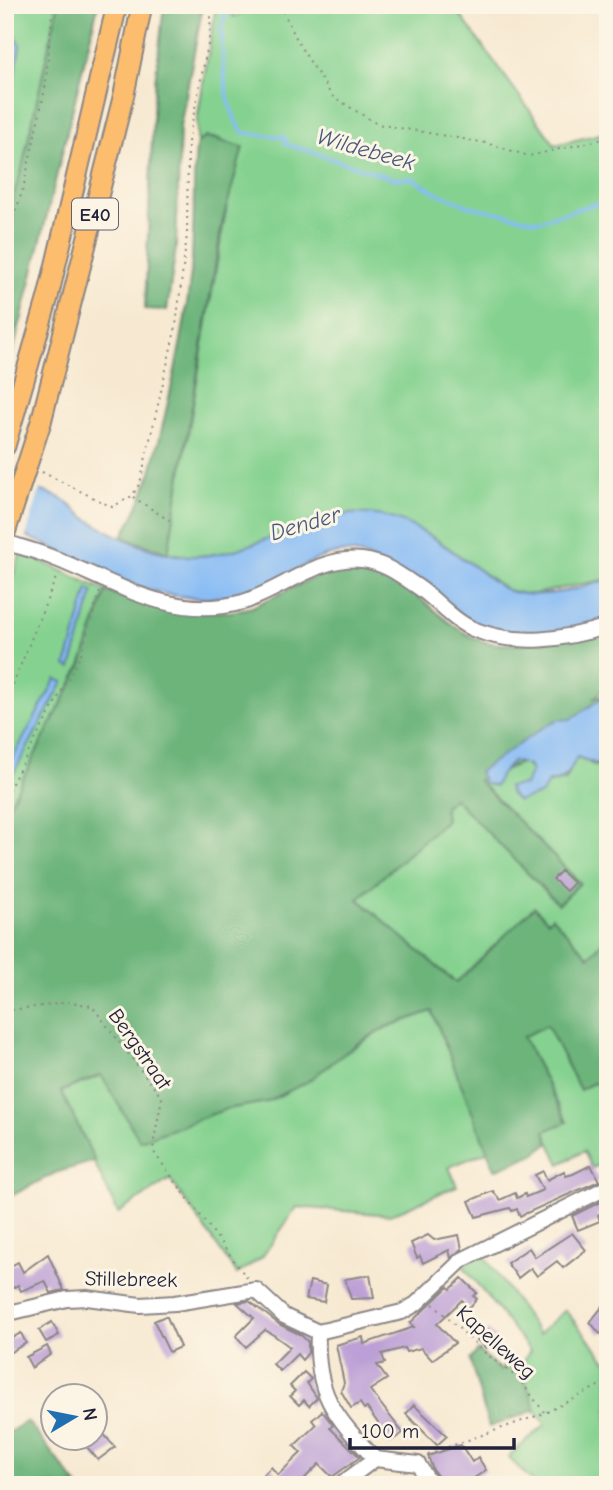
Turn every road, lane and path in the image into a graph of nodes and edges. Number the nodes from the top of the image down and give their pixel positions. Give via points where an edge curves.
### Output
1 (52, 5) edge
2 (117, 5) edge
3 (142, 5) edge
4 (212, 5) edge
5 (281, 5) edge
6 (608, 138) edge
7 (5, 244) edge
8 (5, 446) edge
9 (47, 473) dead end
10 (132, 496) junction
11 (173, 523) dead end
12 (5, 533) edge
13 (5, 542) edge
14 (62, 562) junction
15 (103, 582) junction
16 (608, 626) edge
17 (5, 704) edge
18 (5, 796) edge
19 (5, 1011) edge
20 (608, 1187) edge
21 (256, 1290) junction
22 (424, 1295) junction
23 (5, 1314) edge
24 (318, 1332) junction
25 (608, 1381) edge
26 (545, 1413) junction
27 (375, 1458) junction
28 (418, 1464) junction
29 (340, 1485) edge
30 (431, 1485) edge

1 - 7 path via 45,89 23,189
2 - 8 highway, E40 via 51,285
3 - 12 highway, E40, bridge via 41,422
4 - 10 path via 188,142 187,235 173,347 140,482
5 - 6 path via 332,96 377,124 486,143 528,156
9 - 10 path via 112,507
10 - 11 path
13 - 14 street
14 - 15 street
14 - 17 path
15 - 16 street via 157,602 192,607 241,603 335,560 358,559 383,563 471,628 522,642 581,635
15 - 18 path via 80,657
19 - 21 path, Bergstraat via 71,1002 92,1006 162,1098 155,1154
20 - 22 street via 462,1260
21 - 23 street, Stillebreek via 140,1305 67,1299
21 - 24 street via 284,1315
22 - 24 street via 402,1312
22 - 26 path, Kapelleweg via 519,1379
24 - 27 street via 319,1380 327,1398
25 - 26 path
26 - 28 path via 422,1456
27 - 28 street
27 - 29 street
28 - 30 street

